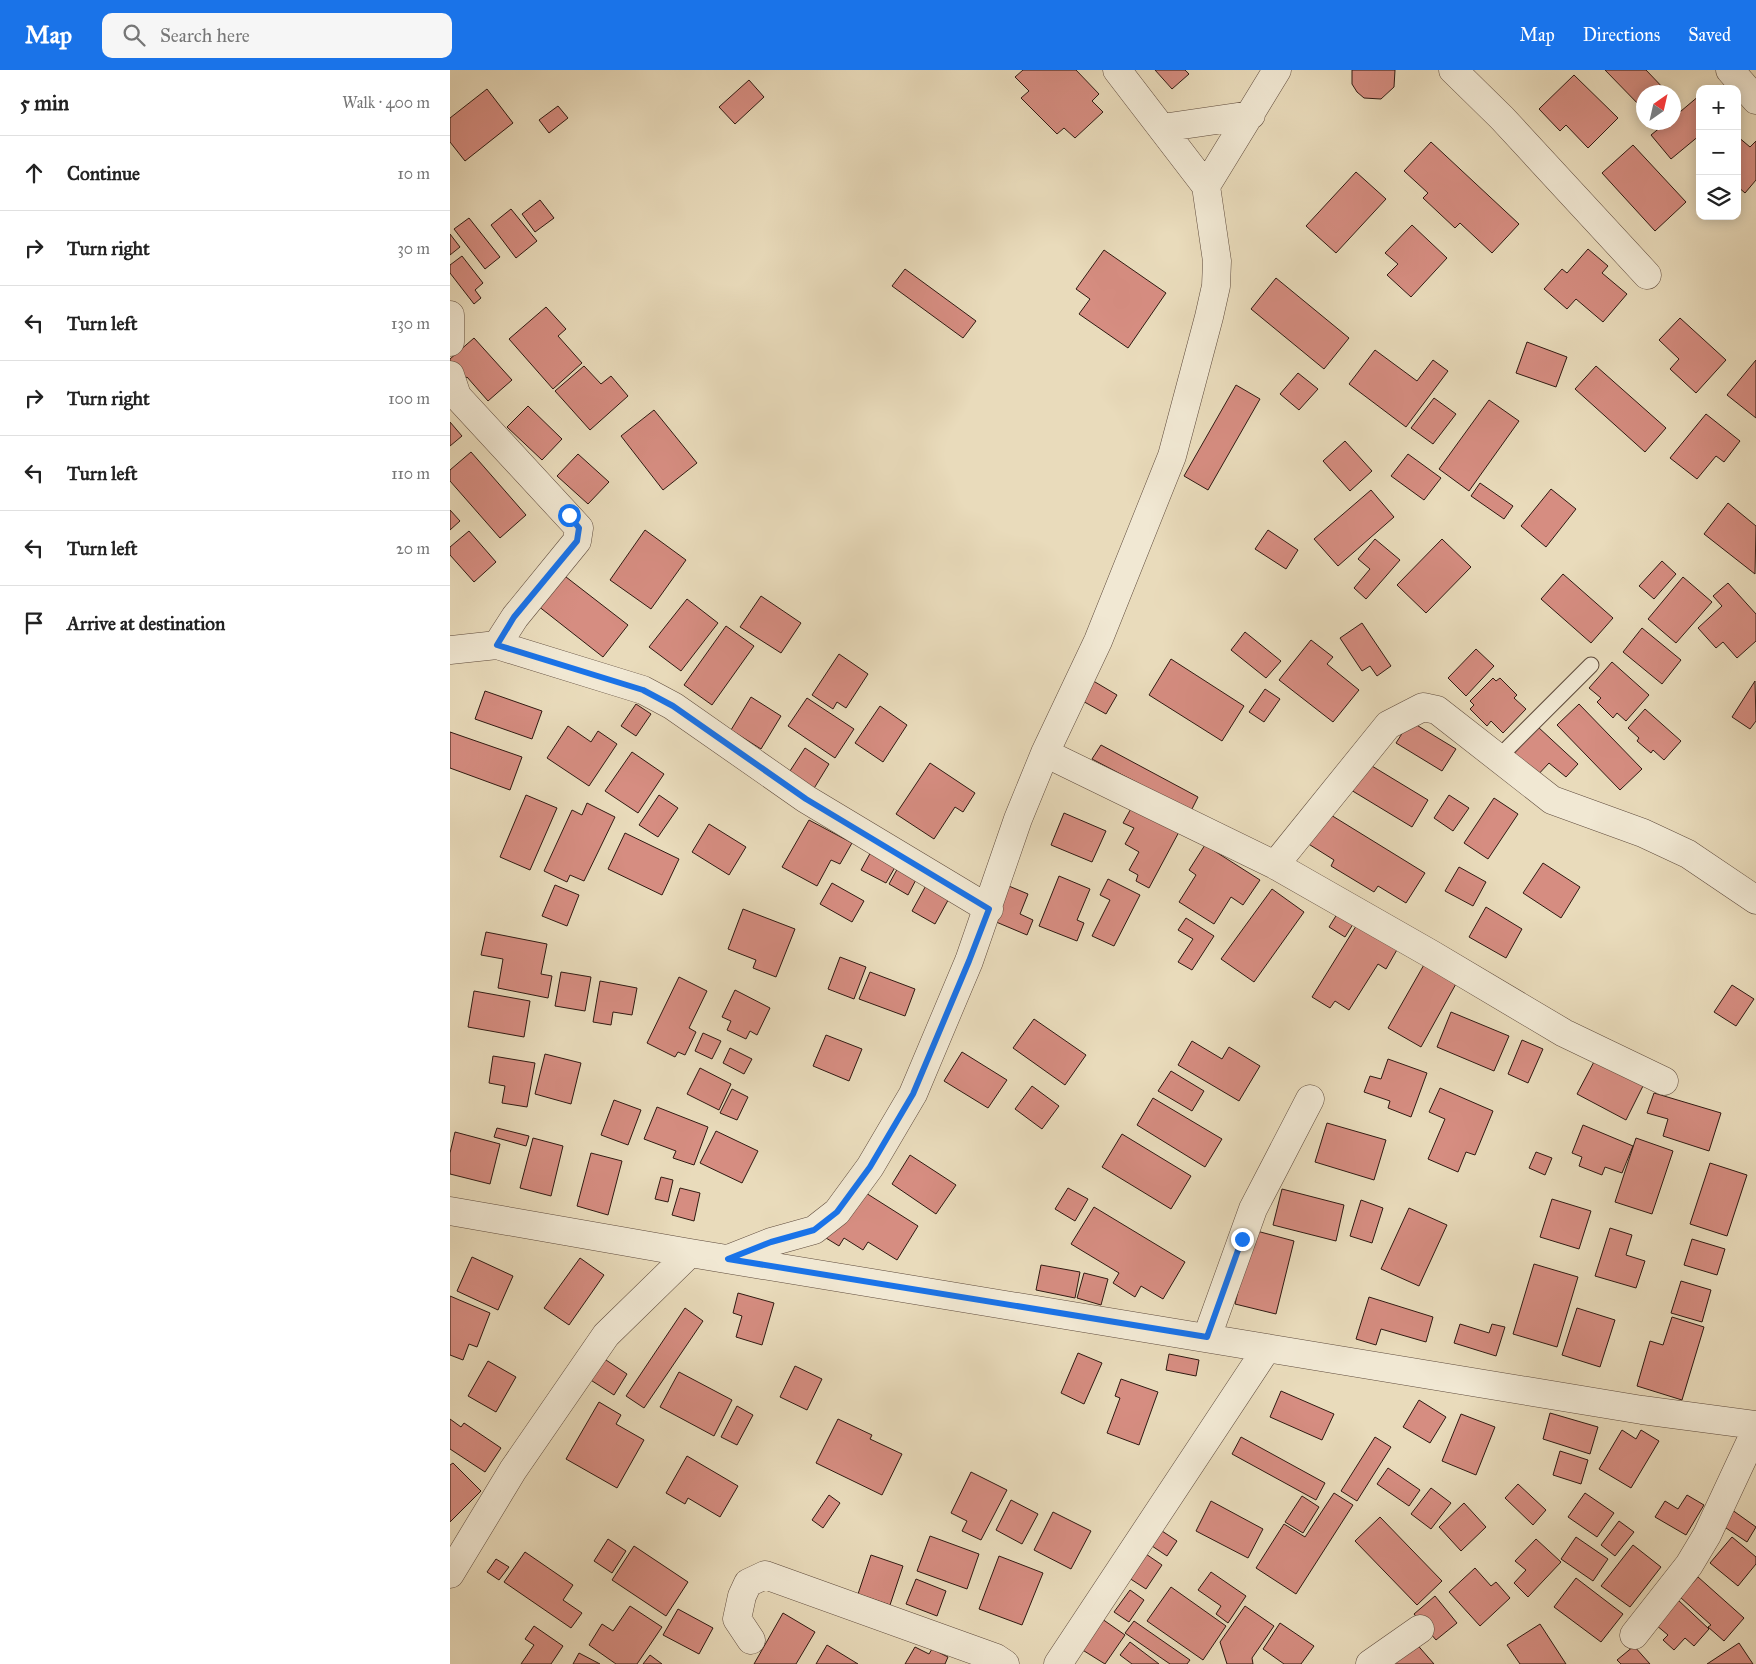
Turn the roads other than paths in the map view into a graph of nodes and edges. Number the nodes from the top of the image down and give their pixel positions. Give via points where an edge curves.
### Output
1 (1117, 70) edge
2 (1277, 70) edge
3 (1453, 70) edge
4 (1730, 70) edge
5 (1756, 100) edge
6 (1251, 115) junction
7 (1162, 128) junction
8 (1206, 186) junction
9 (1647, 275) dead end
10 (450, 315) edge
11 (450, 342) edge
12 (450, 375) edge
13 (497, 645) junction
14 (450, 650) edge
15 (1590, 665) dead end
16 (1045, 753) junction
17 (1500, 757) junction
18 (1275, 865) junction
19 (1756, 900) edge
20 (989, 909) junction
21 (1664, 1081) dead end
22 (1310, 1100) dead end
23 (450, 1211) edge
24 (690, 1253) junction
25 (728, 1259) junction
26 (1207, 1337) junction
27 (1266, 1348) junction
28 (1756, 1425) edge
29 (1756, 1430) edge
30 (450, 1574) edge
31 (1420, 1629) dead end
32 (1634, 1634) dead end
33 (751, 1640) dead end
34 (1005, 1664) edge
35 (1058, 1664) edge
36 (1370, 1664) edge

1 - 7 street
2 - 6 street
3 - 9 street via 1502,118
4 - 5 street
6 - 7 street
6 - 8 street
7 - 8 street
8 - 16 street via 1217,261 1216,286 1172,456 1098,641
10 - 11 street
12 - 13 street via 457,396 579,528 577,541 514,617
13 - 14 street
13 - 20 street via 643,690 673,706 806,799
15 - 17 lane
16 - 18 street
16 - 20 street via 1018,819
17 - 18 street via 1438,710 1423,707 1414,710 1388,724
17 - 19 street via 1552,800 1643,832 1688,854
18 - 21 street via 1564,1033
20 - 25 street via 913,1094 870,1167 837,1212 814,1230
22 - 26 street via 1253,1209
23 - 24 street
24 - 25 street
24 - 30 street via 606,1335 512,1470
25 - 26 street
26 - 27 street
27 - 28 street via 1642,1410
27 - 35 street
29 - 32 street via 1703,1543
31 - 36 street
33 - 34 street via 737,1618 748,1583 765,1576 996,1658

